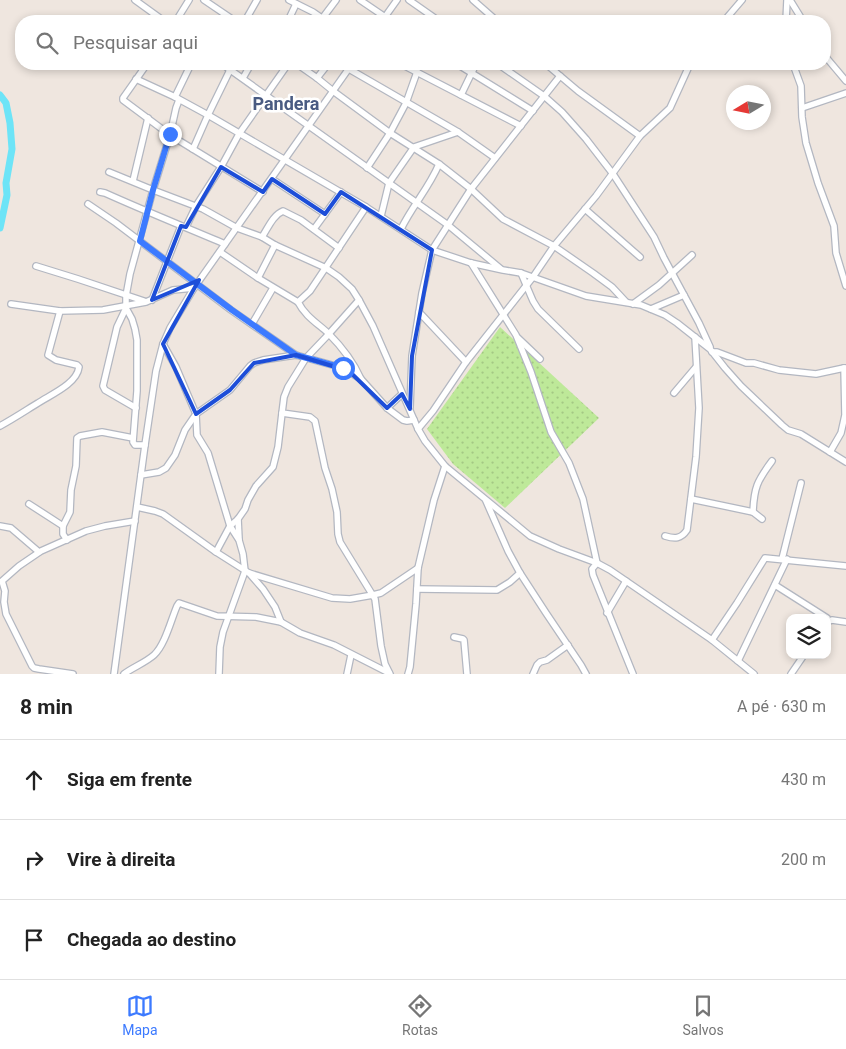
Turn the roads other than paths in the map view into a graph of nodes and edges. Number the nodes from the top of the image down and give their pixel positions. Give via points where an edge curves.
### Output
1 (135, 0) edge
2 (189, 0) edge
3 (204, 0) edge
4 (257, 0) edge
5 (289, 0) edge
6 (336, 0) edge
7 (360, 0) edge
8 (397, 0) edge
9 (409, 0) edge
10 (473, 0) edge
11 (742, 0) edge
12 (788, 0) edge
13 (296, 4) junction
14 (156, 15) edge
15 (180, 15) edge
16 (226, 15) edge
17 (249, 15) edge
18 (291, 15) edge
19 (315, 15) edge
20 (326, 15) edge
21 (380, 15) edge
22 (389, 15) edge
23 (430, 15) edge
24 (490, 15) edge
25 (729, 15) edge
26 (787, 15) edge
27 (799, 15) edge
28 (831, 63) edge
29 (143, 70) edge
30 (189, 70) edge
31 (230, 70) joint
32 (248, 70) edge
33 (284, 70) edge
34 (306, 70) edge
35 (323, 70) edge
36 (348, 70) edge
37 (357, 70) edge
38 (413, 70) edge
39 (467, 70) edge
40 (473, 70) edge
41 (507, 70) edge
42 (553, 70) edge
43 (687, 70) edge
44 (796, 70) edge
45 (417, 72) junction
46 (472, 73) junction
47 (560, 76) junction
48 (243, 78) junction
49 (317, 78) junction
50 (136, 79) junction
51 (846, 81) edge
52 (333, 91) junction
53 (846, 93) edge
54 (265, 95) junction
55 (462, 95) junction
56 (544, 96) junction
57 (177, 99) junction
58 (406, 103) junction
59 (802, 108) junction
60 (533, 111) junction
61 (208, 115) junction
62 (148, 118) junction
63 (308, 125) junction
64 (522, 126) junction
65 (458, 132) junction
66 (390, 133) junction
67 (170, 134) junction
68 (239, 134) junction
69 (640, 136) junction
70 (194, 148) junction
71 (414, 148) junction
72 (495, 158) junction
73 (285, 160) junction
74 (439, 164) junction
75 (221, 166) junction
76 (367, 168) junction
77 (109, 172) dead end
78 (613, 174) junction
79 (272, 179) junction
80 (133, 181) junction
81 (389, 183) junction
82 (471, 189) junction
83 (153, 190) junction
84 (100, 192) dead end
85 (263, 192) junction
86 (341, 192) junction
87 (416, 203) junction
88 (88, 204) dead end
89 (196, 206) junction
90 (366, 207) junction
91 (585, 209) junction
92 (147, 212) junction
93 (325, 214) junction
94 (381, 216) junction
95 (183, 226) junction
96 (448, 226) junction
97 (237, 228) junction
98 (314, 229) junction
99 (401, 229) junction
100 (262, 237) junction
101 (140, 241) junction
102 (225, 244) junction
103 (275, 245) junction
104 (554, 246) junction
105 (338, 248) junction
106 (432, 250) junction
107 (220, 252) junction
108 (692, 255) dead end
109 (640, 257) dead end
110 (167, 261) junction
111 (470, 263) junction
112 (36, 266) dead end
113 (326, 268) junction
114 (503, 270) junction
115 (521, 273) junction
116 (672, 273) junction
117 (533, 277) junction
118 (258, 278) junction
119 (527, 285) junction
120 (196, 286) junction
121 (846, 286) edge
122 (273, 288) junction
123 (684, 295) junction
124 (126, 296) junction
125 (359, 300) junction
126 (149, 301) junction
127 (298, 302) junction
128 (626, 302) junction
129 (11, 304) dead end
130 (633, 304) junction
131 (126, 307) junction
132 (651, 309) junction
133 (60, 311) junction
134 (419, 312) junction
135 (502, 315) junction
136 (252, 324) junction
137 (329, 334) junction
138 (516, 335) junction
139 (695, 337) junction
140 (163, 344) junction
141 (579, 349) dead end
142 (711, 351) junction
143 (296, 355) junction
144 (306, 358) junction
145 (540, 359) dead end
146 (466, 362) junction
147 (696, 367) junction
148 (845, 368) edge
149 (361, 379) junction
150 (674, 393) dead end
151 (402, 394) junction
152 (136, 408) junction
153 (387, 408) junction
154 (410, 409) junction
155 (282, 413) junction
156 (196, 414) junction
157 (414, 420) junction
158 (0, 426) edge
159 (418, 429) junction
160 (133, 438) junction
161 (145, 445) junction
162 (830, 452) junction
163 (772, 461) dead end
164 (846, 462) edge
165 (445, 466) junction
166 (141, 475) junction
167 (801, 483) dead end
168 (691, 499) junction
169 (485, 500) junction
170 (29, 504) dead end
171 (137, 507) junction
172 (753, 512) junction
173 (238, 519) junction
174 (762, 519) dead end
175 (135, 521) junction
176 (0, 526) edge
177 (63, 526) junction
178 (230, 526) junction
179 (665, 536) dead end
180 (67, 540) junction
181 (239, 540) junction
182 (39, 552) junction
183 (216, 552) junction
184 (785, 559) junction
185 (597, 563) junction
186 (846, 566) edge
187 (418, 568) junction
188 (247, 572) junction
189 (520, 572) junction
190 (626, 581) junction
191 (775, 585) junction
192 (417, 589) junction
193 (373, 595) junction
194 (607, 613) junction
195 (820, 614) edge
196 (228, 616) junction
197 (831, 620) edge
198 (281, 622) junction
199 (846, 622) edge
200 (454, 637) dead end
201 (712, 640) junction
202 (568, 645) junction
203 (351, 655) junction
204 (801, 659) edge
205 (738, 660) junction
206 (73, 674) edge
207 (115, 674) edge
208 (124, 674) edge
209 (219, 674) edge
210 (347, 674) edge
211 (391, 674) edge
212 (408, 674) edge
213 (466, 674) edge
214 (533, 674) edge
215 (586, 674) edge
216 (634, 674) edge
217 (754, 674) edge
218 (791, 674) edge

1 - 14 street
2 - 15 street
3 - 16 street
4 - 17 street
5 - 13 street
6 - 20 street
7 - 21 street
8 - 22 street
9 - 23 street
10 - 24 street
11 - 25 street
12 - 26 street
12 - 27 street
13 - 18 street
13 - 19 street
28 - 51 street
29 - 50 street
30 - 57 street
31 - 48 street
31 - 61 street
32 - 48 street
33 - 54 street
34 - 49 street
35 - 49 street
36 - 52 street
37 - 58 street
38 - 45 street
39 - 46 street
40 - 46 street
41 - 56 street
42 - 47 street
43 - 69 street via 670,108
44 - 59 street
45 - 55 street
45 - 58 street
46 - 55 street
46 - 60 street
47 - 56 street
47 - 69 street
48 - 54 street
49 - 52 street
50 - 57 street
50 - 62 street via 123,99
52 - 63 street
52 - 66 street
53 - 59 street
54 - 63 street
54 - 68 street
55 - 64 street
56 - 60 street
56 - 78 street via 586,139
57 - 61 street
57 - 67 street
58 - 65 street
58 - 66 street
59 - 121 street via 806,143 834,226 836,253
60 - 64 street
61 - 68 street
61 - 70 street
62 - 67 street
62 - 80 street
63 - 73 street
63 - 76 street
64 - 72 street
65 - 71 street
65 - 72 street
66 - 71 street
66 - 76 street
67 - 70 street
67 - 83 street
68 - 73 street
68 - 75 street
69 - 78 street
70 - 75 street
71 - 74 street
71 - 81 street
72 - 82 street
73 - 79 street
73 - 86 street
74 - 82 street
74 - 87 street
75 - 85 street
75 - 89 street
76 - 81 street
77 - 80 street
78 - 91 street
78 - 116 street via 654,237
79 - 85 street
79 - 93 street
80 - 83 street
81 - 87 street
81 - 94 street
82 - 96 street
82 - 104 street via 503,219
83 - 89 street
83 - 92 street
84 - 92 street
85 - 97 street
86 - 90 street
86 - 93 street
87 - 96 street
87 - 99 street
88 - 101 street
89 - 95 street
89 - 97 street
90 - 94 street
90 - 105 street
91 - 104 street
91 - 109 street
92 - 95 street
92 - 101 street
93 - 98 street
94 - 99 street
95 - 102 street
95 - 110 street
96 - 106 street
96 - 114 street
97 - 100 street
97 - 102 street
98 - 100 street via 283,211
98 - 105 street
99 - 106 street
100 - 103 street
101 - 110 street
101 - 124 street
102 - 107 street
103 - 113 street
103 - 118 street
104 - 117 street
104 - 128 street via 612,287
105 - 113 street
106 - 111 street
106 - 134 street
107 - 118 street
107 - 120 street
108 - 116 street
110 - 120 street
110 - 126 street
111 - 114 street
111 - 135 street
112 - 124 street
113 - 125 street via 348,285
113 - 127 street
114 - 115 street
115 - 117 street
115 - 119 street
116 - 123 street
116 - 130 street
117 - 119 street
117 - 128 street via 586,296
118 - 122 street
119 - 135 street
119 - 141 street via 538,309
120 - 126 street via 173,290
120 - 136 street
120 - 140 street
122 - 127 street
122 - 136 street
123 - 132 street
123 - 142 street
124 - 126 street
124 - 131 street
125 - 137 street
125 - 151 street via 374,326
126 - 131 street
127 - 137 street via 302,310
128 - 130 street
129 - 133 street
130 - 132 street
131 - 133 street
131 - 152 street via 137,340
131 - 152 street via 117,327 103,386
132 - 139 street
133 - 158 street via 48,355 77,365 78,371 58,391
134 - 146 street
134 - 154 street via 412,356
135 - 138 street
135 - 146 street
136 - 143 street
137 - 144 street
137 - 149 street via 350,358
138 - 145 street
138 - 185 street via 551,432 569,462 583,499
139 - 142 street
139 - 147 street
140 - 156 street
140 - 161 street
142 - 148 street via 779,370 816,374
142 - 162 street via 741,386 782,425
143 - 144 street
143 - 156 street via 254,363 230,390
144 - 149 street via 343,368
144 - 155 street via 288,387
146 - 159 street
147 - 150 street
147 - 168 street via 699,408
148 - 162 street via 845,414 841,433
149 - 153 street
151 - 153 street
151 - 154 street
152 - 160 street
153 - 157 street via 403,420
154 - 157 street
155 - 173 street via 273,467 256,486
155 - 193 street via 315,421 340,542
156 - 166 street via 184,430 169,465 159,472
156 - 178 street via 197,435 208,453
157 - 159 street
159 - 165 street
160 - 161 street via 134,444
160 - 177 street via 102,432 78,437 70,512
161 - 166 street
162 - 164 street
163 - 172 street via 757,482
165 - 169 street
165 - 187 street
166 - 171 street
167 - 184 street
168 - 172 street
168 - 179 street via 685,533 678,538
169 - 185 street via 530,536
169 - 189 street
170 - 177 street
171 - 175 street
171 - 183 street via 163,514
172 - 174 street
173 - 178 street
173 - 181 street
175 - 180 street via 86,531
175 - 207 street
176 - 182 street via 11,528
177 - 180 street
178 - 181 street
178 - 183 street
180 - 182 street
181 - 188 street
182 - 206 street via 2,581 6,614 32,666 39,670
183 - 188 street
184 - 186 street
184 - 191 street
184 - 201 street via 764,558
185 - 190 street
185 - 194 street via 592,569 593,575
187 - 192 street
187 - 193 street via 392,587
188 - 193 street via 332,598
188 - 196 street
188 - 198 street via 263,588
189 - 192 street via 495,590
189 - 202 street
190 - 194 street
190 - 201 street
191 - 195 street
191 - 205 street
192 - 212 street
193 - 211 street via 381,646
194 - 216 street
196 - 198 street
196 - 208 street via 217,616 178,604 158,651
196 - 209 street via 220,648
197 - 199 street
198 - 203 street
200 - 213 street via 464,640
201 - 205 street
202 - 214 street via 540,662
202 - 215 street
203 - 210 street
203 - 211 street
204 - 218 street
205 - 217 street

